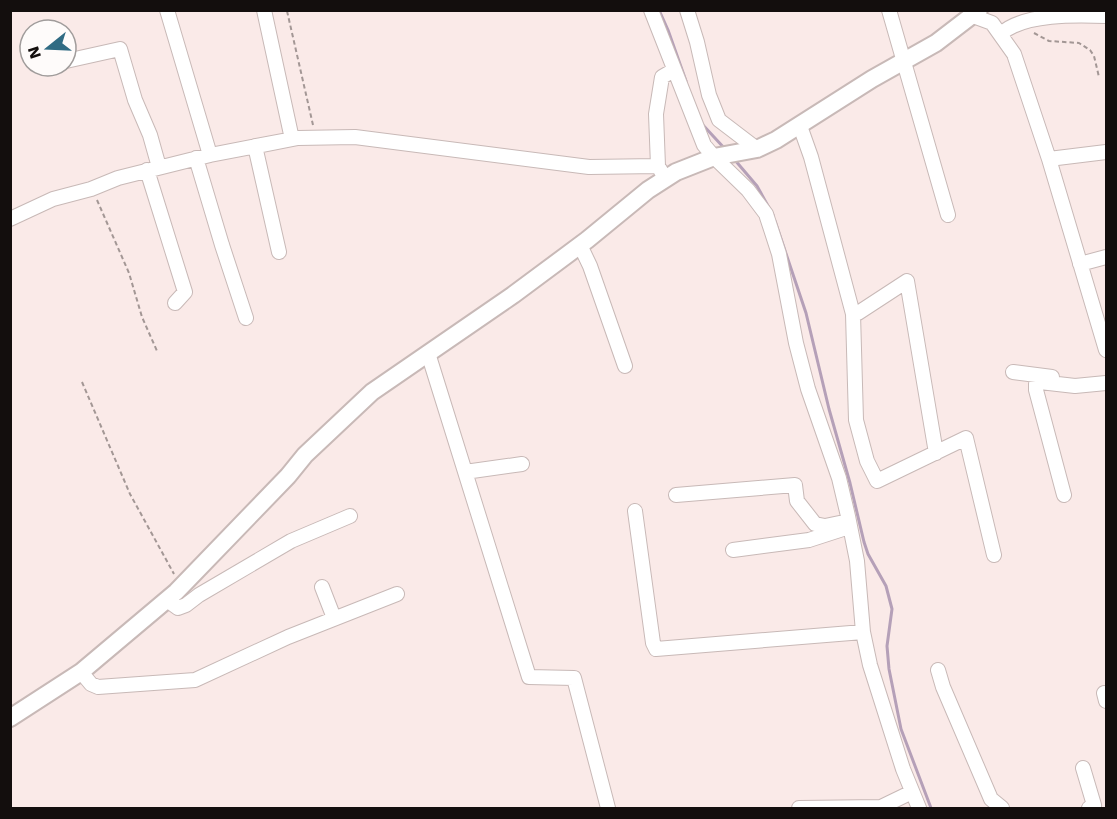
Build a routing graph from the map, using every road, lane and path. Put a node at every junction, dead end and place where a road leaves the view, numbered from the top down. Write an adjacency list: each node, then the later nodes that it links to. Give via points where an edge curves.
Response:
1 (167, 10): 21 (street)
2 (264, 10): 17 (street)
3 (287, 10): 16 (path)
4 (651, 10): 13 (street)
5 (687, 10): 19 (street, via 719,120)
6 (889, 10): 12 (street)
7 (972, 14): 10 (street, via 992,23); 12 (main road, via 936,43)
8 (1107, 16): 9 (street, via 1049,18)
9 (1013, 27): 10 (street); 14 (path, via 1049,41 1079,43 1094,56)
10 (1001, 34): 23 (street, via 1014,54)
11 (78, 58): 24 (street, via 120,49 150,135)
12 (903, 62): 15 (main road); 27 (street)
13 (674, 70): 22 (street, via 705,145); 25 (street, via 662,77 656,114)
14 (1099, 77)
15 (800, 126): 19 (main road); 36 (street)
16 (316, 137): 17 (street); 25 (street, via 355,137 589,167)
17 (292, 139): 18 (street)
18 (255, 146): 21 (street); 30 (street)
19 (757, 149): 22 (main road)
20 (1107, 152): 23 (street)
21 (203, 156): 24 (street); 37 (street, via 222,245)
22 (714, 157): 25 (main road); 53 (street, via 766,214 779,254 808,389)
23 (1049, 159): 32 (street)
24 (153, 169): 26 (street); 34 (street, via 185,292)
25 (662, 172): 29 (main road)
26 (94, 188): 28 (street, via 53,199); 39 (path)
27 (948, 215)
28 (10, 219)
29 (580, 245): 40 (main road); 41 (street)
30 (279, 252)
31 (1107, 257): 32 (street)
32 (1080, 264): 35 (street)
33 (1107, 300): 35 (street)
34 (175, 303)
35 (1092, 304): 38 (street)
36 (853, 315): 46 (street, via 856,420 867,460 878,482); 46 (street, via 907,281)
37 (246, 318)
38 (1106, 350)
39 (157, 351)
40 (428, 353): 48 (street); 56 (main road, via 355,406)
41 (625, 366)
42 (1013, 372): 43 (street, via 1049,377)
43 (1107, 376)
44 (82, 382): 56 (path, via 130,494)
45 (1107, 383): 50 (street, via 1036,384)
46 (936, 453): 55 (street, via 966,438)
47 (522, 464): 48 (street)
48 (465, 472): 67 (street, via 529,677 574,678)
49 (676, 495): 53 (street, via 795,485 797,501 815,524)
50 (1064, 495)
51 (635, 511): 61 (street, via 652,643 656,649)
52 (350, 516): 59 (street, via 291,541 186,605 178,608)
53 (850, 523): 54 (street, via 809,540); 61 (street)
54 (733, 550)
55 (994, 555)
56 (182, 586): 59 (main road)
57 (322, 587): 60 (street)
58 (397, 594): 60 (street)
59 (167, 600): 63 (main road)
60 (334, 618): 63 (street, via 195,680 98,687)
61 (863, 632): 66 (street)
62 (938, 670): 70 (street, via 991,798)
63 (81, 672): 64 (main road)
64 (10, 718)
65 (1083, 768): 71 (street, via 1094,805)
66 (912, 792): 68 (street, via 881,807); 69 (street)
67 (608, 808)
68 (799, 808)
69 (919, 808)
70 (1002, 808)
71 (1089, 808)

